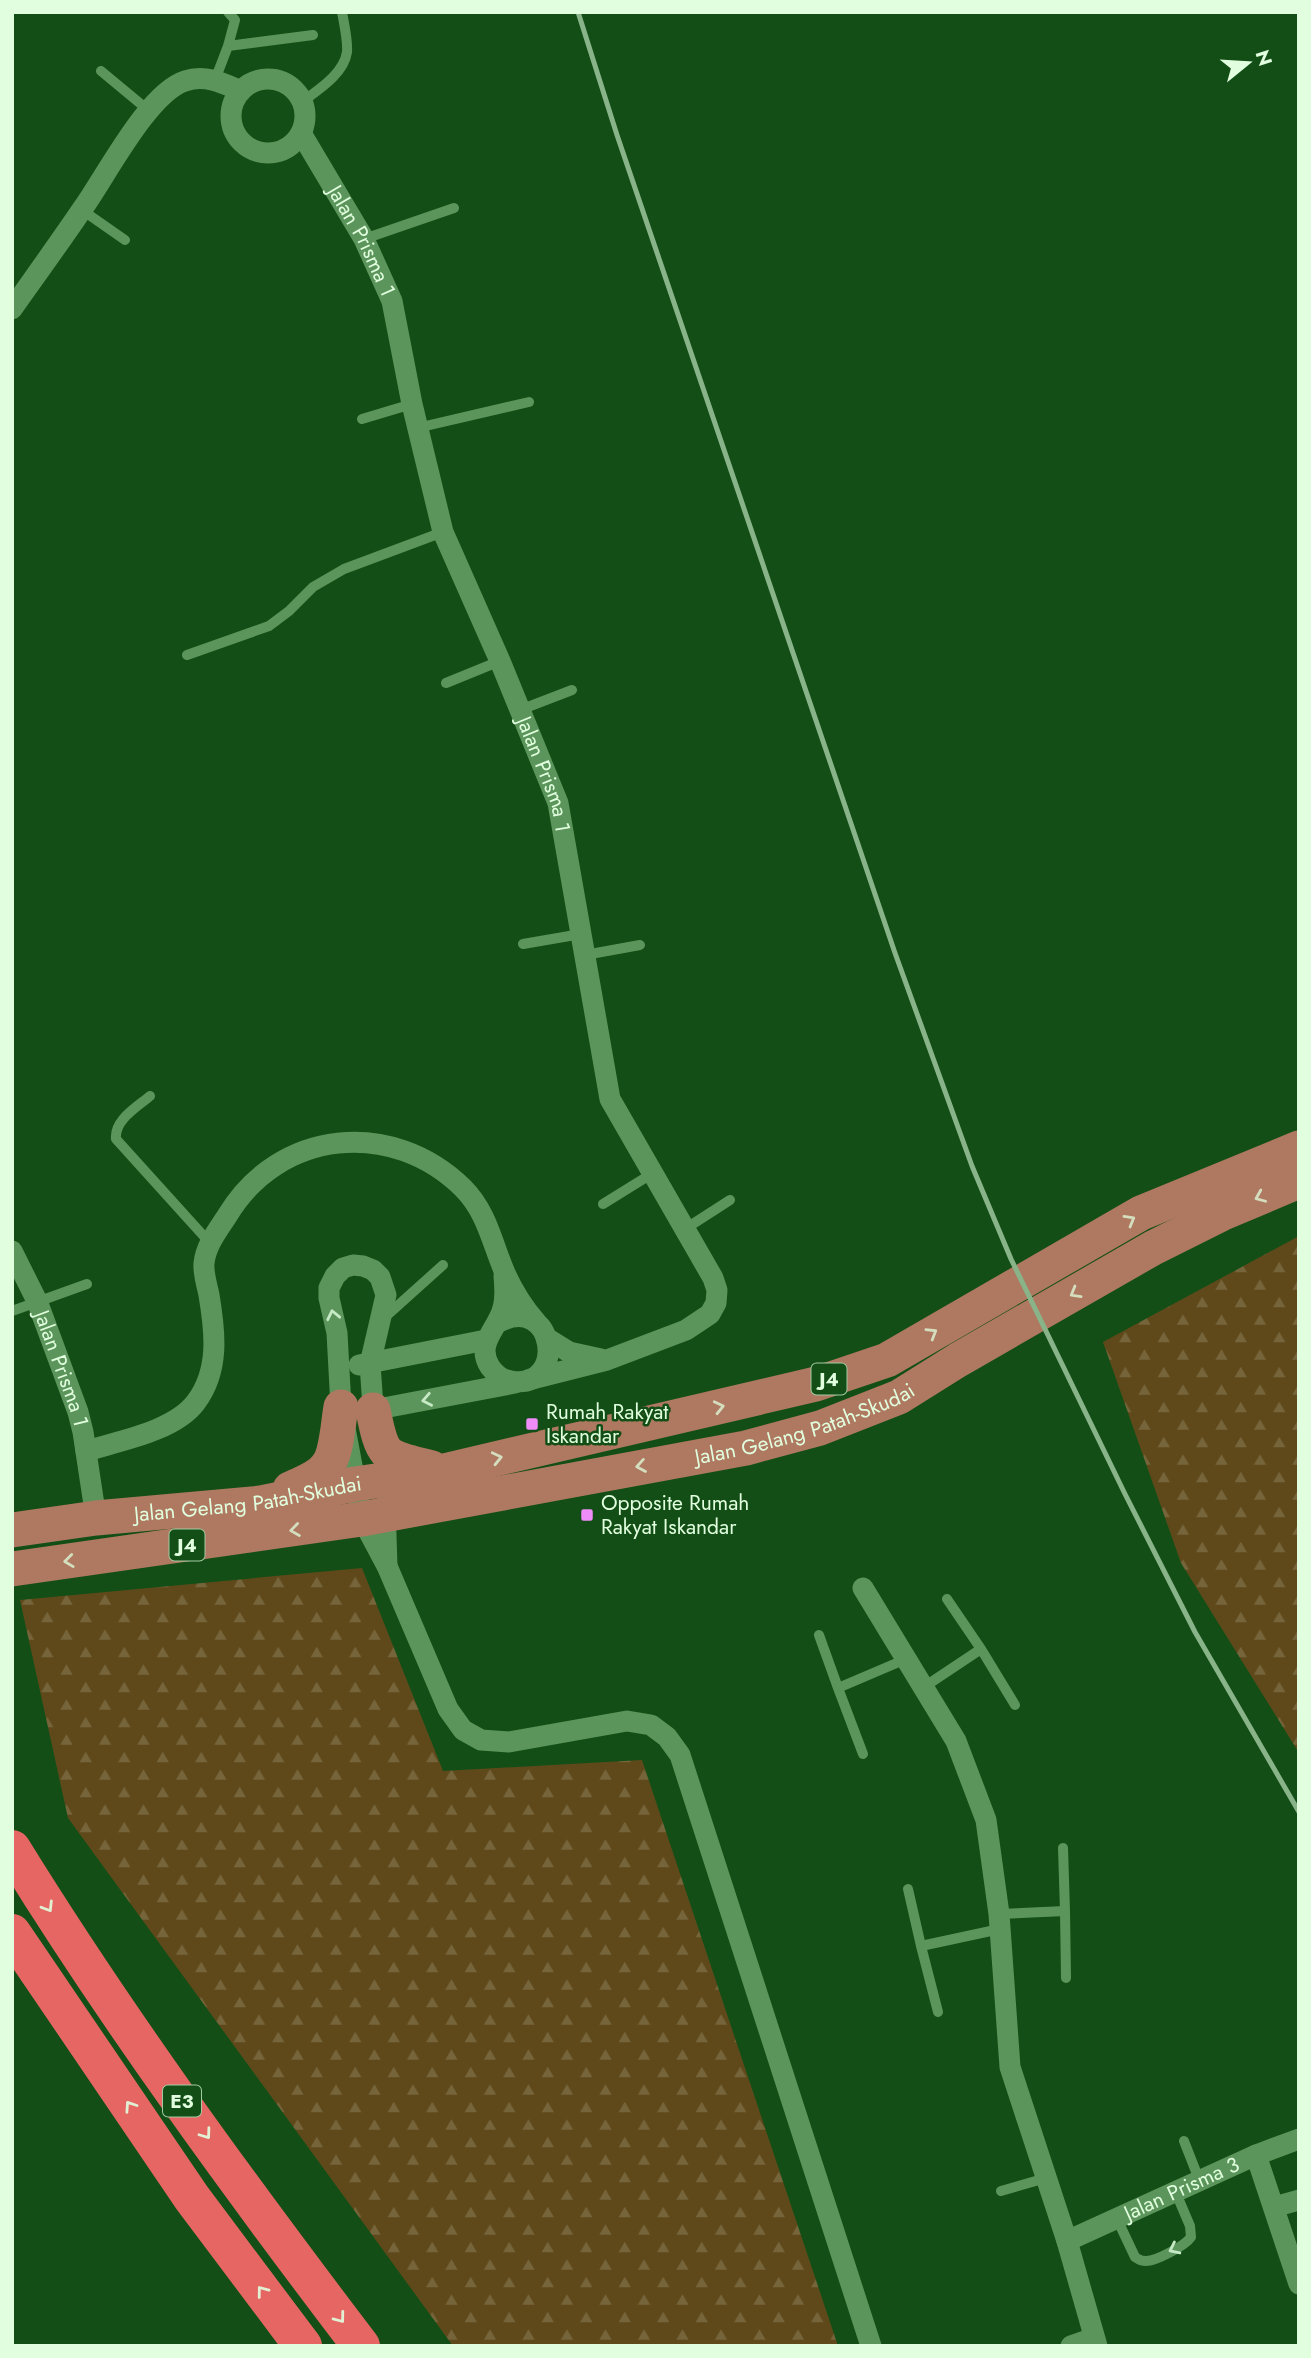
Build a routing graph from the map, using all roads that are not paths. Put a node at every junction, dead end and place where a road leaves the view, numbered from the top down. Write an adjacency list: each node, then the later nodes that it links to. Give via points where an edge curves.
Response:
1 (228, 12): 4 (lane, via 235,20)
2 (342, 12): 8 (lane, via 347,52 343,63)
3 (313, 35): 4 (lane)
4 (229, 46): 6 (lane)
5 (101, 71): 9 (lane)
6 (215, 80): 7 (street); 9 (street, via 184,81)
7 (241, 91): 8 (street, via 270,79 289,86); 10 (street, via 231,120 247,146 277,152)
8 (302, 102): 10 (street)
9 (148, 110): 12 (street)
10 (301, 133): 13 (street, Jalan Prisma 1)
11 (454, 208): 13 (lane)
12 (82, 210): 14 (lane); 15 (street)
13 (364, 239): 17 (street, Jalan Prisma 1, via 392,302)
14 (125, 240)
15 (12, 309)
16 (529, 401): 19 (lane)
17 (412, 404): 18 (lane); 19 (street, Jalan Prisma 1)
18 (362, 419)
19 (417, 428): 20 (street, Jalan Prisma 1)
20 (443, 532): 21 (lane, via 344,569 313,587 269,626); 22 (street, Jalan Prisma 1)
21 (187, 654)
22 (500, 661): 23 (lane); 25 (street, Jalan Prisma 1)
23 (446, 683)
24 (572, 690): 25 (lane)
25 (520, 710): 27 (street, Jalan Prisma 1, via 558,803)
26 (523, 944): 27 (lane)
27 (583, 944): 28 (lane); 31 (street, Jalan Prisma 1, via 610,1099)
28 (640, 945)
29 (150, 1096): 36 (lane, via 120,1122 116,1139)
30 (1299, 1148): 52 (main road, Jalan Gelang Patah-Skudai / J4, one-way to 30, via 816,1384 887,1360 1141,1213)
31 (653, 1173): 34 (lane); 35 (street, Jalan Prisma 1)
32 (1299, 1181): 55 (main road, Jalan Gelang Patah-Skudai / J4, one-way to 55, via 1153,1248 900,1397 820,1428 746,1448)
33 (730, 1200): 35 (lane)
34 (603, 1204)
35 (685, 1229): 46 (street, Jalan Prisma 1, via 717,1290 710,1314 686,1330)
36 (210, 1243): 39 (street, via 233,1205 259,1176 305,1149 341,1141 382,1143 440,1168 465,1190 487,1221); 51 (street, via 204,1265 215,1351 196,1403 170,1424)
37 (12, 1251): 41 (street, Jalan Prisma 1)
38 (443, 1265): 43 (lane)
39 (504, 1270): 44 (street); 45 (street, via 505,1297)
40 (87, 1284): 41 (lane)
41 (37, 1301): 42 (lane); 51 (street, Jalan Prisma 1, via 78,1412)
42 (12, 1311)
43 (379, 1323): 47 (street); 48 (street, one-way to 43, via 329,1288 343,1268 363,1266 380,1277 386,1295)
44 (542, 1330): 45 (street, via 526,1318 516,1317 506,1318); 46 (street, via 569,1352); 49 (street, via 548,1359 537,1376)
45 (492, 1332): 47 (street); 49 (street, via 484,1350 491,1369 508,1381)
46 (607, 1360): 49 (street, Jalan Prisma 1)
47 (370, 1364): 48 (street); 50 (street)
48 (340, 1367): 50 (street)
49 (523, 1381): 50 (street, Jalan Prisma 1, one-way to 50)
50 (357, 1409): 52 (main road, via 387,1453); 53 (street); 53 (street); 54 (main road, via 328,1466)
51 (86, 1451): 56 (street, Jalan Prisma 1)
52 (444, 1471): 53 (main road, Jalan Gelang Patah-Skudai / J4)
53 (369, 1482): 54 (main road, Jalan Gelang Patah-Skudai / J4); 55 (street)
54 (261, 1503): 56 (main road, Jalan Gelang Patah-Skudai / J4)
55 (374, 1517): 58 (main road, Jalan Gelang Patah-Skudai / J4, one-way to 58); 92 (street, via 387,1566 448,1709 463,1730 481,1740 509,1742 627,1721 651,1725 680,1755)
56 (96, 1518): 57 (main road, Jalan Gelang Patah-Skudai / J4)
57 (12, 1530)
58 (12, 1569)
59 (863, 1588): 63 (street)
60 (947, 1599): 62 (lane)
61 (819, 1635): 65 (lane)
62 (981, 1649): 64 (lane); 66 (lane)
63 (906, 1659): 64 (street); 65 (lane)
64 (924, 1687): 72 (street, via 956,1741 986,1820)
65 (838, 1688): 67 (lane)
66 (1016, 1705)
67 (863, 1754)
68 (1063, 1848): 71 (lane)
69 (12, 1849): 91 (highway, E3, one-way to 91, via 156,2066)
70 (908, 1889): 74 (lane)
71 (1065, 1911): 72 (lane); 75 (lane)
72 (999, 1922): 74 (lane); 80 (street, via 1010,2067)
73 (12, 1933): 90 (highway, E3, one-way to 73, via 192,2199)
74 (921, 1946): 76 (lane)
75 (1066, 1978)
76 (937, 2012)
77 (1299, 2139): 79 (street, Jalan Prisma 3)
78 (1184, 2141): 81 (lane)
79 (1256, 2155): 81 (street, Jalan Prisma 3); 85 (street)
80 (1046, 2178): 82 (lane); 87 (street)
81 (1200, 2182): 83 (street, Jalan Prisma 3)
82 (1001, 2191)
83 (1176, 2193): 86 (street, Jalan Prisma 3); 86 (lane, one-way to 86, via 1191,2226 1191,2237 1151,2260 1135,2256)
84 (1299, 2200): 85 (street)
85 (1274, 2207): 88 (street)
86 (1117, 2219): 87 (street, Jalan Prisma 3)
87 (1067, 2241): 89 (street)
88 (1299, 2284)
89 (1095, 2342): 93 (street)
90 (303, 2346)
91 (361, 2346)
92 (871, 2346)
93 (1071, 2346)

